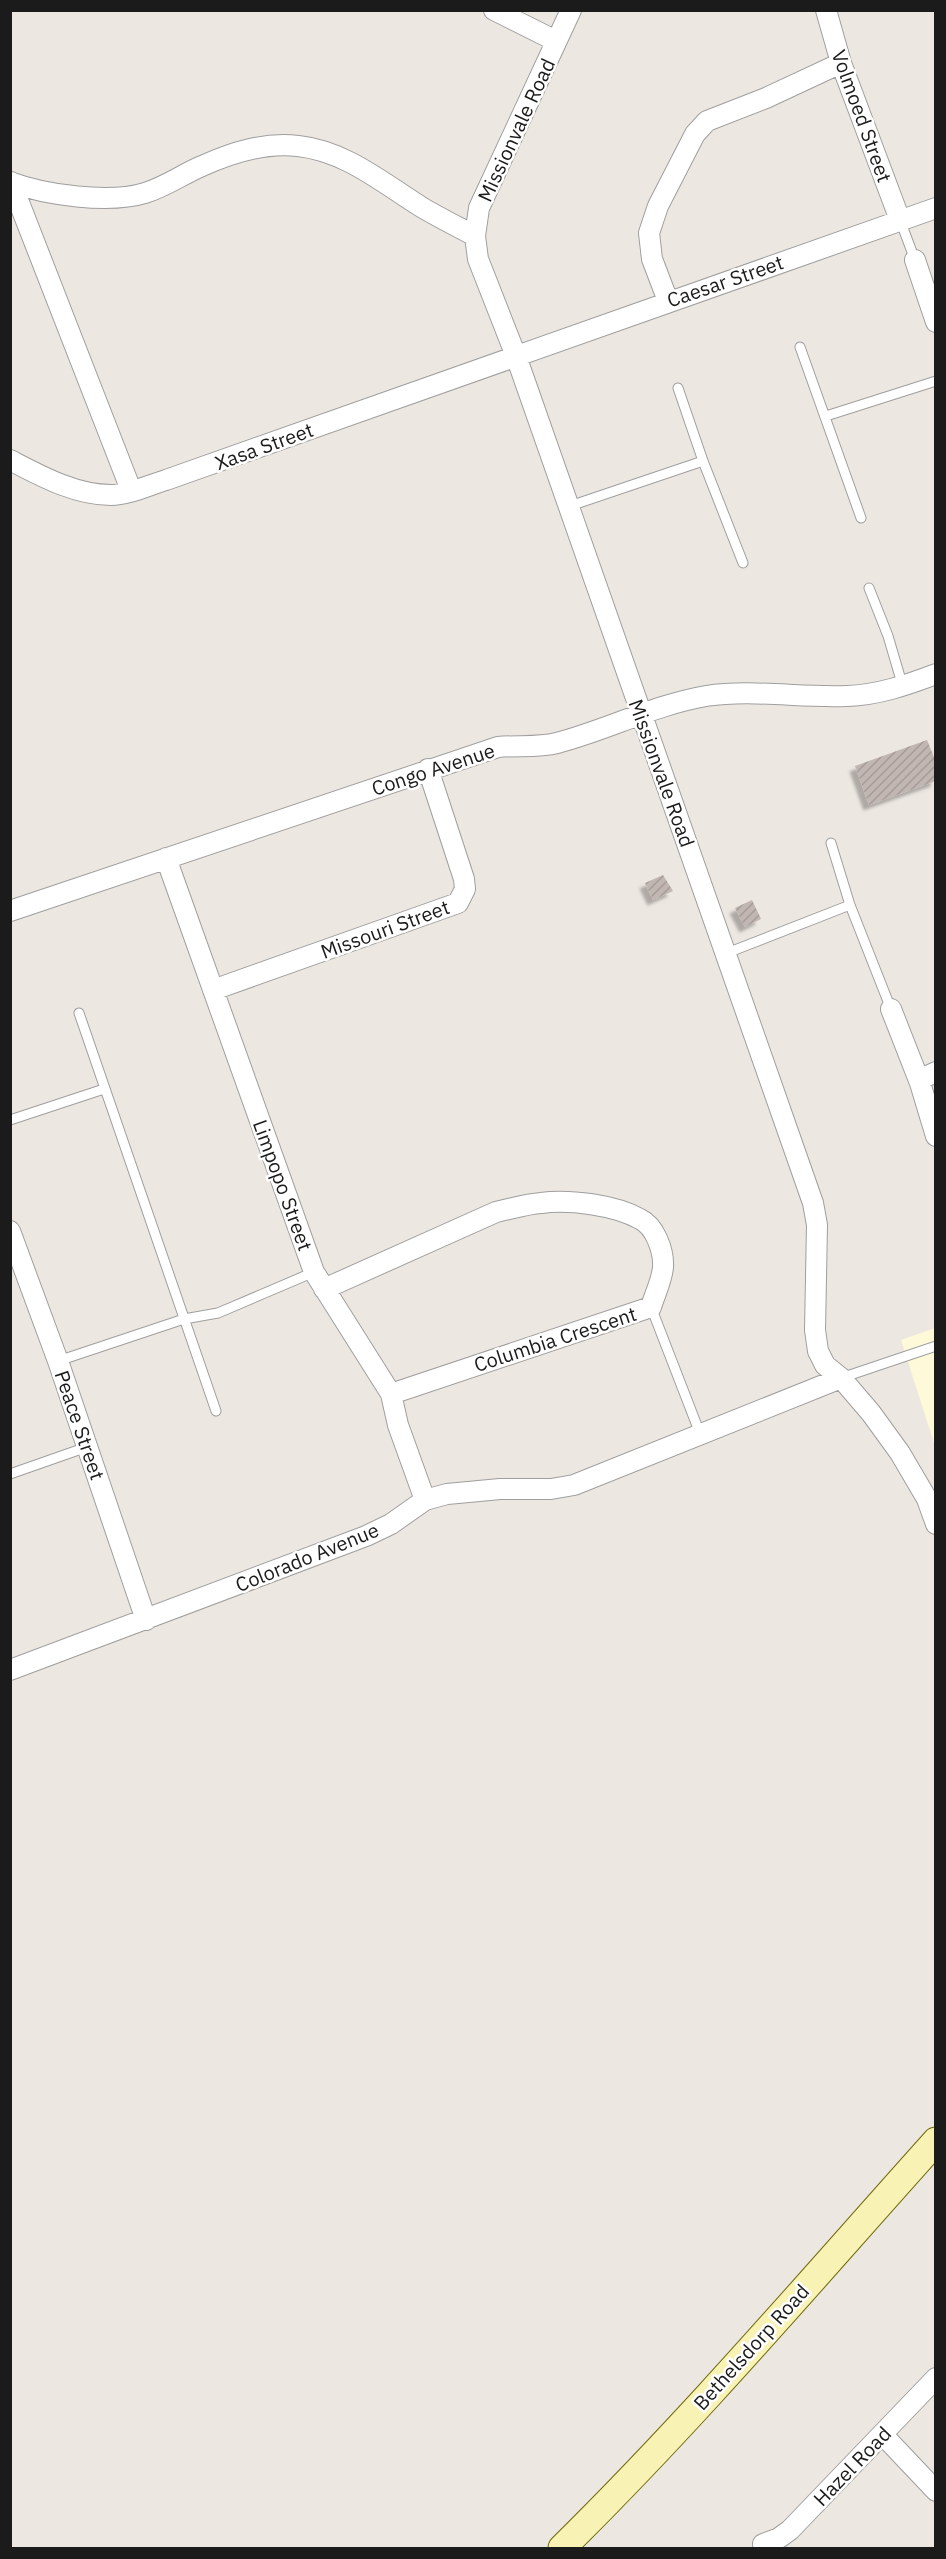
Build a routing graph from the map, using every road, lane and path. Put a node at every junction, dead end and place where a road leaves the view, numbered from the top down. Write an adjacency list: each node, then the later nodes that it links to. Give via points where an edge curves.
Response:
1 (494, 10): 4 (street)
2 (571, 10): 4 (street, Missionvale Road)
3 (826, 10): 5 (street, Volmoed Street)
4 (556, 41): 9 (street, Missionvale Road, via 479,208)
5 (841, 63): 8 (street, Volmoed Street); 11 (street, via 707,121 695,134 658,206 649,233 652,259)
6 (11, 182): 9 (street, via 76,196 115,198 144,194 237,152 264,145 300,146 338,156); 20 (street)
7 (936, 208): 8 (street, Caesar Street)
8 (900, 220): 10 (lane); 11 (street, Caesar Street)
9 (475, 236): 14 (street, Missionvale Road, via 478,259)
10 (915, 260): 12 (street)
11 (668, 301): 14 (street, Caesar Street)
12 (936, 322)
13 (800, 347): 17 (lane)
14 (516, 356): 20 (street, Xasa Street); 21 (street, Missionvale Road)
15 (936, 381): 17 (lane)
16 (678, 388): 19 (lane)
17 (826, 416): 22 (lane)
18 (10, 460): 20 (street, Xasa Street, via 82,491 113,495)
19 (703, 461): 21 (lane); 23 (lane)
20 (131, 490)
21 (567, 507): 27 (street, Missionvale Road)
22 (861, 518)
23 (743, 563)
24 (869, 588): 26 (lane)
25 (936, 674): 26 (street, Congo Avenue)
26 (903, 687): 27 (street, Congo Avenue, via 849,696 729,693)
27 (640, 714): 28 (street, Congo Avenue, via 557,743 498,747); 33 (street, Missionvale Road)
28 (428, 769): 30 (street, Congo Avenue); 34 (street, Missouri Street, via 464,879 465,889 458,903)
29 (831, 843): 31 (lane)
30 (166, 858): 32 (street, Congo Avenue); 34 (street, Limpopo Street)
31 (850, 905): 33 (lane); 35 (lane)
32 (10, 911)
33 (727, 953): 48 (street, Missionvale Road, via 813,1203 817,1225 818,1351 825,1365)
34 (213, 990): 42 (street, Limpopo Street)
35 (891, 1009): 37 (street)
36 (80, 1013): 38 (lane)
37 (928, 1077): 40 (street)
38 (104, 1089): 39 (lane); 45 (lane)
39 (10, 1120)
40 (936, 1136)
41 (10, 1231): 47 (street, Peace Street)
42 (314, 1272): 43 (street, Limpopo Street); 45 (lane, via 218,1313)
43 (324, 1289): 44 (street, Columbia Crescent, via 496,1212 570,1202 621,1212 650,1227 663,1257); 49 (street, Limpopo Street)
44 (651, 1307): 49 (street, Columbia Crescent); 51 (lane)
45 (184, 1319): 47 (lane); 50 (lane)
46 (936, 1346): 48 (lane)
47 (58, 1361): 52 (street, Peace Street)
48 (841, 1378): 51 (street, Colorado Avenue); 55 (street, Missionvale Road, via 900,1453 927,1499)
49 (391, 1394): 54 (street, Limpopo Street)
50 (216, 1411)
51 (700, 1436): 54 (street, Colorado Avenue, via 574,1485 468,1491)
52 (87, 1447): 53 (lane); 56 (street, Peace Street)
53 (10, 1474)
54 (425, 1500): 56 (street, Colorado Avenue, via 366,1536)
55 (936, 1524)
56 (146, 1620): 57 (street, Colorado Avenue)
57 (10, 1670)
58 (936, 2141): 63 (main road, Bethelsdorp Road, via 682,2424)
59 (936, 2378): 60 (street, Hazel Road)
60 (883, 2435): 61 (street); 62 (street, Hazel Road, via 790,2530)
61 (936, 2491)
62 (762, 2544)
63 (562, 2548)

